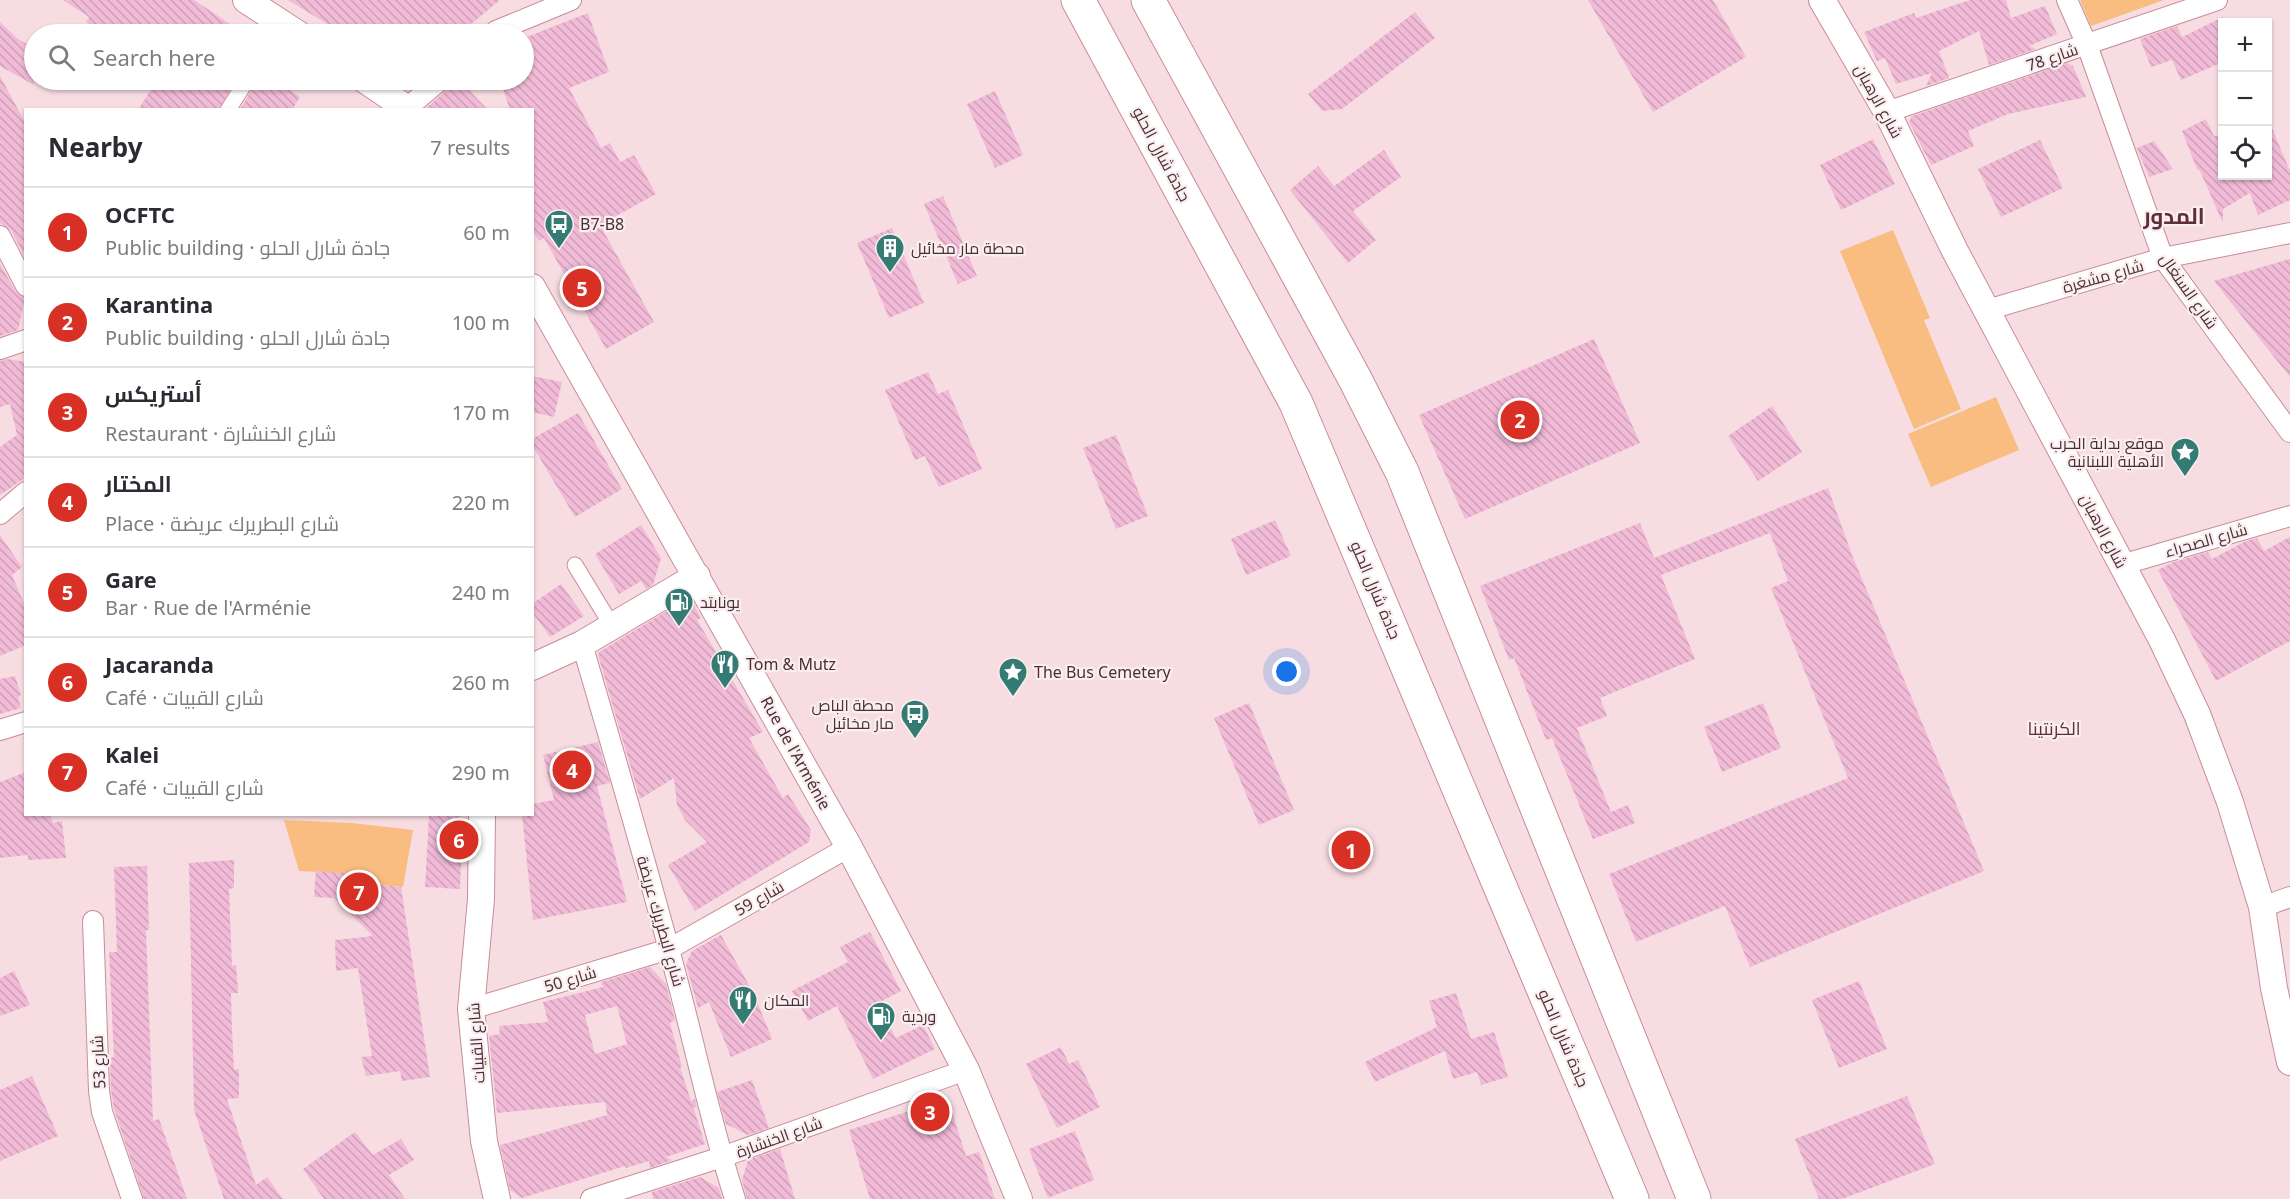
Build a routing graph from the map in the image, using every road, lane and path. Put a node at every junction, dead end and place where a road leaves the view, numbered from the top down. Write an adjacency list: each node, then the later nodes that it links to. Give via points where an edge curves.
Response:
1 (246, 0): 8 (street)
2 (572, 0): 9 (street)
3 (1078, 0): 54 (highway, جادة شارل الحلو, via 1296,403)
4 (1148, 0): 55 (highway, via 1402,472)
5 (1822, 0): 17 (street, شارع الرهبان)
6 (2067, 0): 10 (street, شارع السنغال)
7 (2217, 0): 10 (street, شارع 78)
8 (277, 24)
9 (513, 24)
10 (2087, 45): 17 (street, شارع 78); 20 (street, شارع السنغال)
11 (241, 90): 14 (street)
12 (380, 90): 15 (street)
13 (429, 90): 16 (street)
14 (229, 108)
15 (407, 108)
16 (409, 108)
17 (1887, 112): 23 (street, شارع الرهبان)
18 (2290, 233): 20 (street, شارع مشغرة)
19 (0, 236): 21 (street)
20 (2163, 258): 23 (street, شارع مشغرة); 26 (street, شارع السنغال)
21 (24, 280)
22 (534, 291): 32 (street, Rue de l'Arménie)
23 (1987, 310): 31 (street, شارع الرهبان)
24 (24, 341): 25 (street)
25 (0, 349)
26 (2290, 432)
27 (24, 494): 28 (street)
28 (0, 514)
29 (2290, 516): 31 (street, شارع الصحراء)
30 (575, 565): 33 (street)
31 (2121, 565): 41 (street, شارع الرهبان, via 2197,714 2230,802)
32 (697, 576): 33 (street); 39 (street, Rue de l'Arménie)
33 (612, 626): 34 (street)
34 (582, 644): 35 (street); 43 (street, شارع البطريرك عريضة)
35 (534, 666)
36 (24, 723): 37 (street)
37 (0, 730)
38 (482, 816): 45 (street, شارع القبيات, via 481,899)
39 (849, 847): 43 (street, شارع 59); 47 (street, Rue de l'Arménie)
40 (2290, 897): 41 (street)
41 (2262, 907): 44 (street, شارع الرهبان)
42 (93, 921): 49 (street, شارع 53, via 99,1092 102,1112)
43 (669, 949): 45 (street, شارع 50); 48 (street, شارع البطريرك عريضة)
44 (2282, 985): 46 (street, شارع الرهبان)
45 (471, 1009): 50 (street, شارع القبيات, via 484,1141)
46 (2290, 1062)
47 (966, 1070): 48 (street, شارع الخنشارة); 53 (street, Rue de l'Arménie)
48 (722, 1157): 51 (street, شارع الخنشارة); 52 (street, شارع البطريرك عريضة)
49 (132, 1199)
50 (497, 1199)
51 (591, 1199)
52 (735, 1199)
53 (1019, 1199)
54 (1632, 1199)
55 (1694, 1199)

